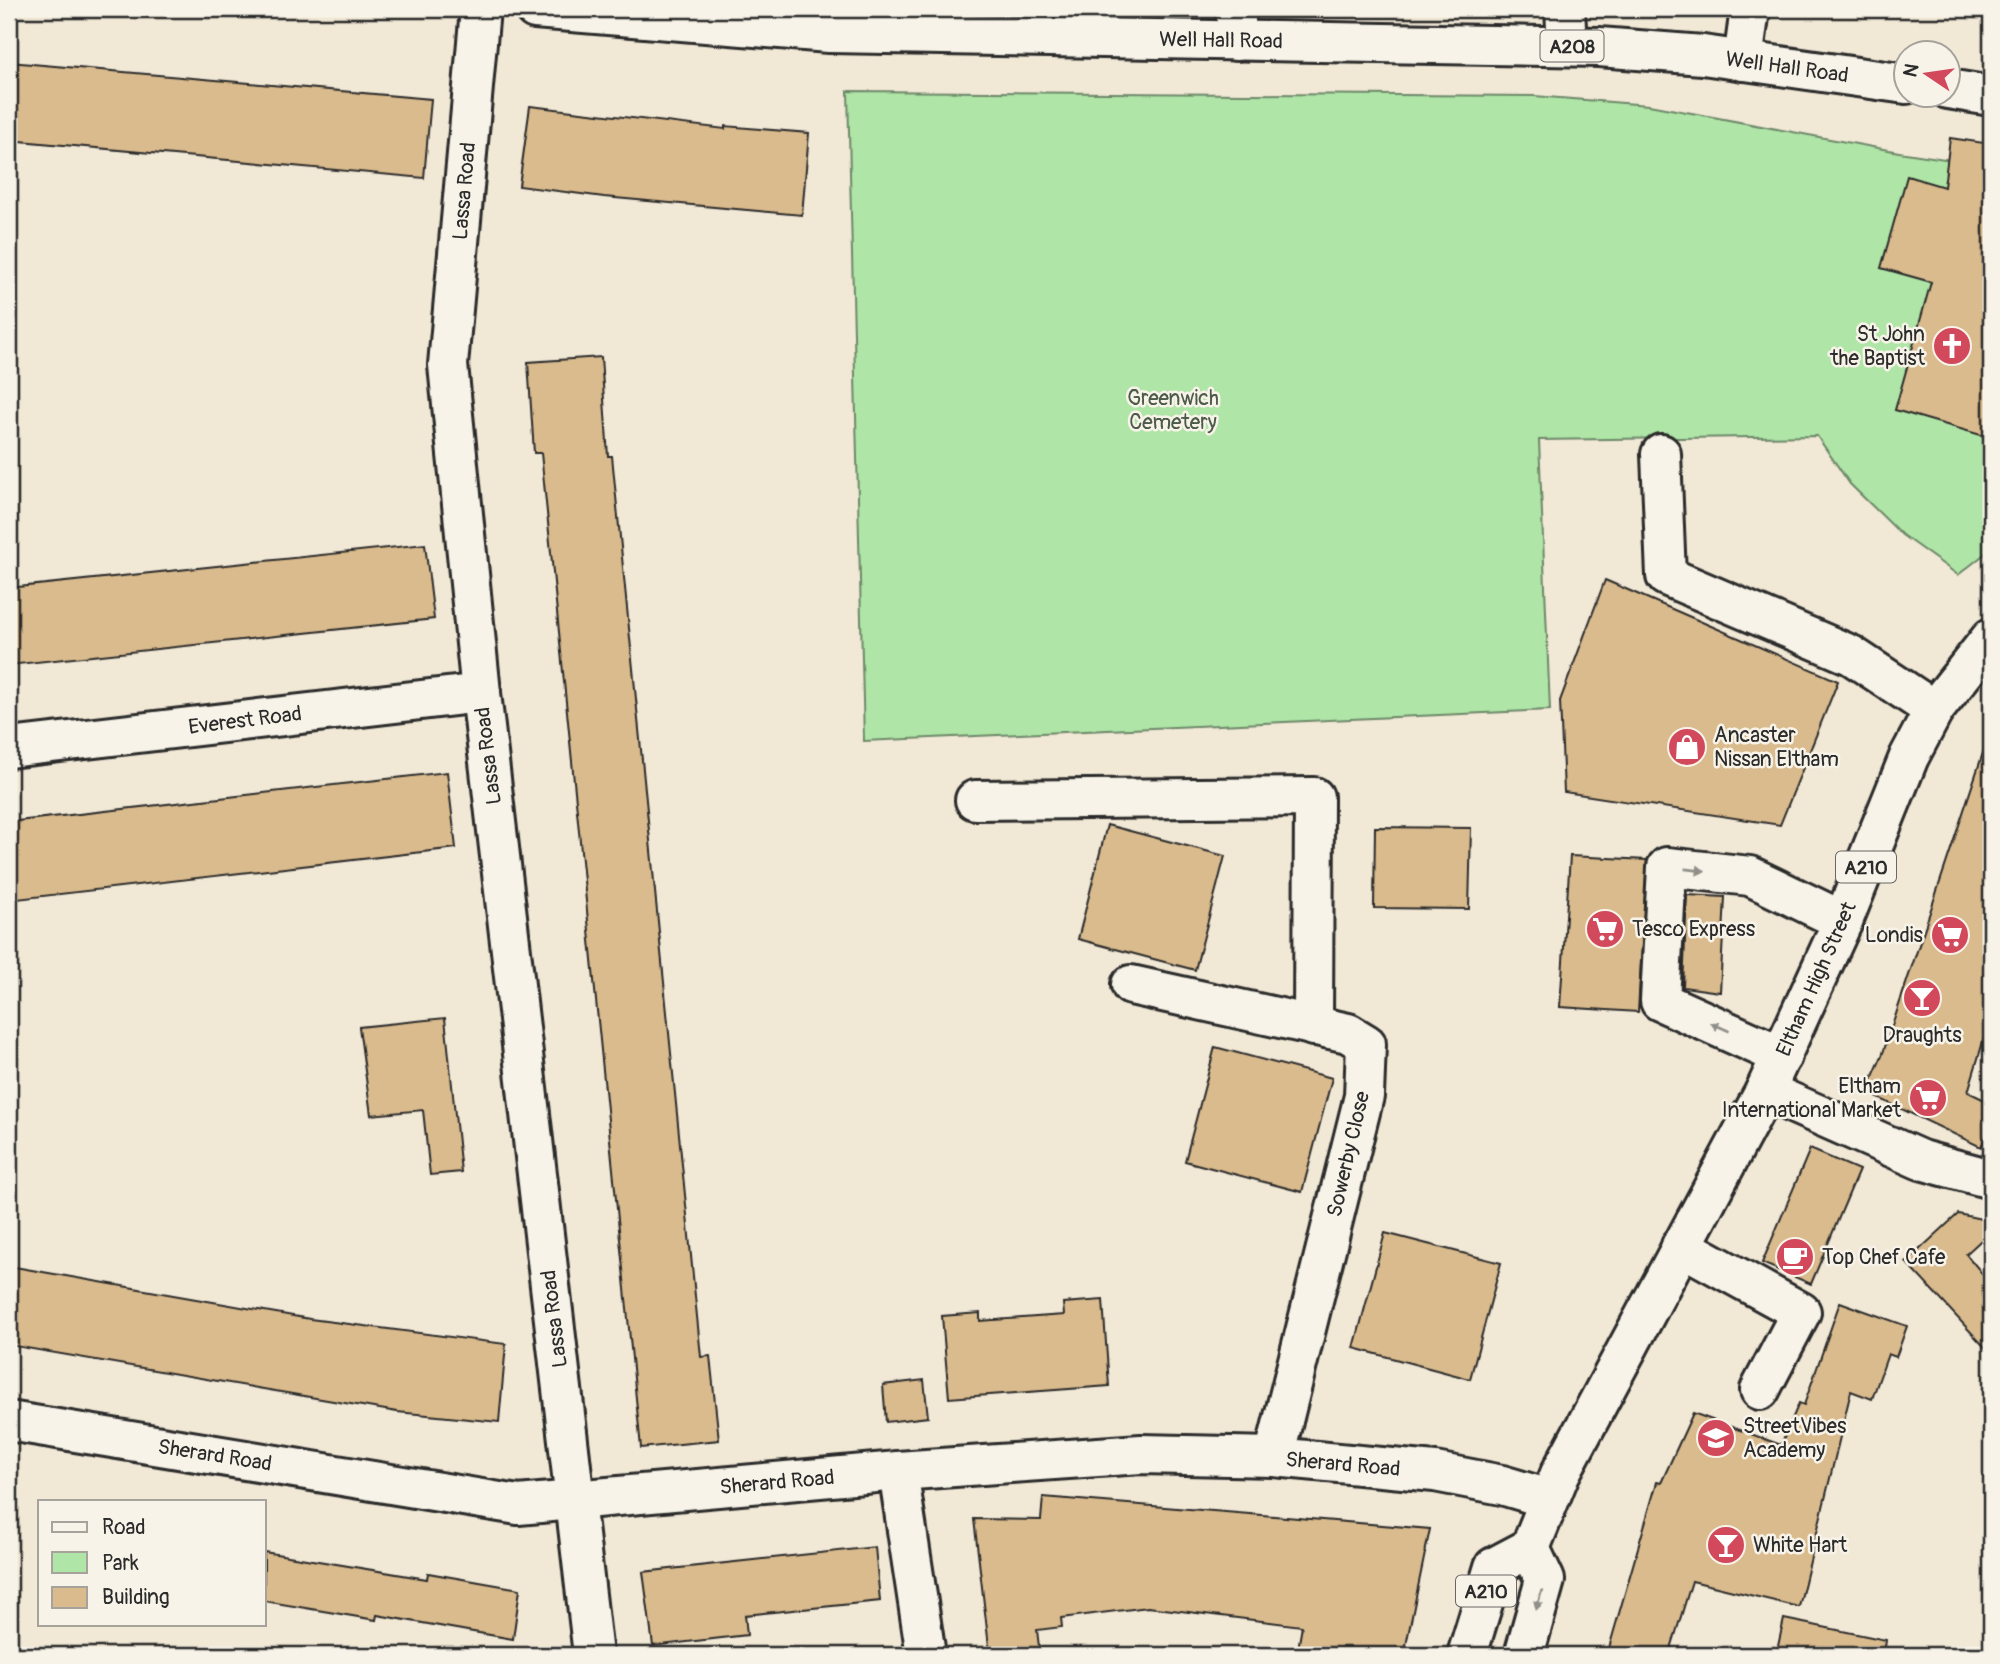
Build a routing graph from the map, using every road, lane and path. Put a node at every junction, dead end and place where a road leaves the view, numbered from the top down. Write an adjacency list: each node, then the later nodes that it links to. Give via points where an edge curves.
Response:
1 (480, 9): 13 (street, Lassa Road, via 449,365)
2 (535, 9): 5 (street, Well Hall Road / A208, via 829,33)
3 (1565, 9): 6 (street)
4 (1749, 9): 7 (street)
5 (1236, 25): 6 (street, Well Hall Road / A208)
6 (1567, 46): 7 (street, Well Hall Road / A208)
7 (1743, 61): 8 (street, Well Hall Road / A208)
8 (1892, 82)
9 (1962, 91): 10 (street)
10 (1991, 96)
11 (1661, 454): 14 (street, via 1666,576 1851,655)
12 (1991, 638): 14 (street, Eltham High Street / A210)
13 (481, 693): 15 (street, Everest Road); 29 (street, Lassa Road)
14 (1934, 710): 17 (street, Eltham High Street / A210, via 1909,757)
15 (9, 748)
16 (975, 800): 19 (street, via 1314,797)
17 (1843, 921): 20 (street, Eltham High Street / A210); 20 (street, one-way to 17, via 1660,1001 1667,867 1750,876)
18 (1131, 985): 19 (street, Sowerby Close)
19 (1313, 1026): 26 (street, Sowerby Close, via 1348,1033 1366,1044 1364,1096)
20 (1782, 1056): 21 (street, Eltham High Street / A210)
21 (1765, 1091): 22 (street, via 1921,1160); 23 (street, Eltham High Street / A210)
22 (1991, 1180)
23 (1681, 1246): 24 (street, via 1801,1312); 28 (street, Eltham High Street / A210)
24 (1760, 1390)
25 (9, 1421): 29 (street, Sherard Road, via 518,1505)
26 (1274, 1457): 27 (street, Sherard Road, via 1141,1454); 28 (street, Sherard Road, via 1435,1472)
27 (898, 1471): 29 (street, Sherard Road); 32 (street)
28 (1549, 1499): 30 (street, Eltham High Street / A210)
29 (575, 1500): 31 (street, Lassa Road)
30 (1530, 1548): 33 (street, A210, via 1494,1567); 34 (street, A210, one-way to 34, via 1545,1580)
31 (593, 1655)
32 (926, 1655)
33 (1467, 1655)
34 (1524, 1655)

